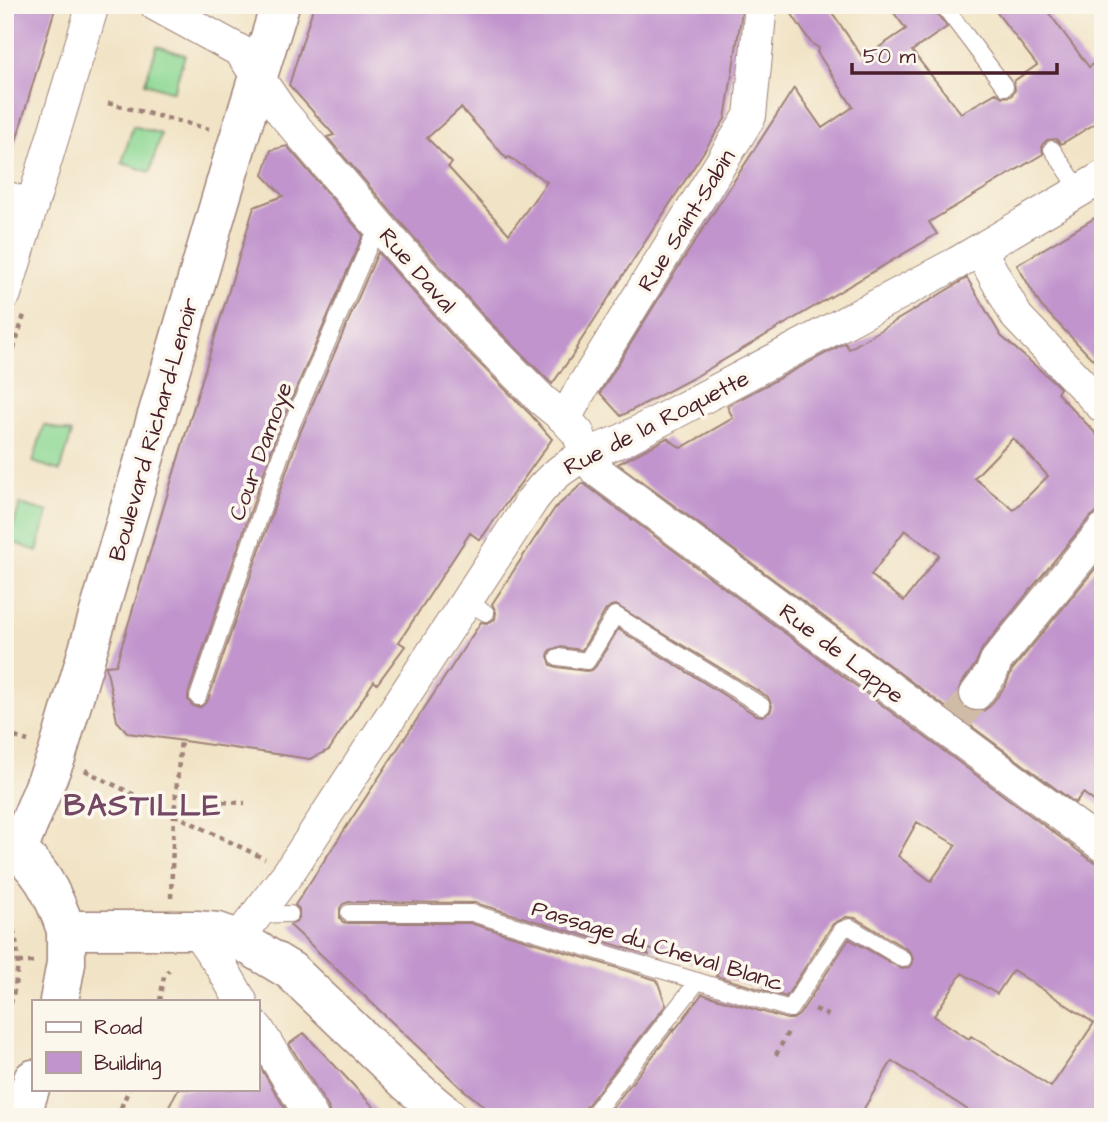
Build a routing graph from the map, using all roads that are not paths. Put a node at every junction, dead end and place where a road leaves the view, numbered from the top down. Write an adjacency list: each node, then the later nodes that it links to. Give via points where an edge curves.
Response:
1 (93, 5): 10 (street)
2 (156, 5): 6 (street, Rue Daval, via 240,51)
3 (280, 5): 6 (street, Boulevard Richard-Lenoir)
4 (761, 5): 15 (street, Rue Saint-Sabin, via 750,116)
5 (943, 5): 7 (lane)
6 (257, 77): 11 (street, Rue Daval); 22 (street, Boulevard Richard-Lenoir, via 57,755)
7 (1005, 88)
8 (1052, 149): 9 (lane)
9 (1091, 184): 12 (street, Rue de la Roquette)
10 (19, 202): 13 (street)
11 (380, 227): 15 (street, Rue Daval, via 470,328); 20 (lane, Cour Damoye, via 289,431)
12 (980, 250): 14 (street, via 1017,317); 16 (street, Rue de la Roquette, via 623,440)
13 (5, 293)
14 (1103, 407)
15 (565, 419): 16 (street, Rue Daval, via 578,433)
16 (586, 455): 23 (street, Rue de Lappe, via 596,470 951,726); 26 (street, Rue de la Roquette, via 543,486 476,607)
17 (1103, 530): 19 (street, via 996,661)
18 (558, 657): 21 (lane, via 587,661 615,615)
19 (976, 694)
20 (198, 697)
21 (762, 706)
22 (11, 846): 27 (street, via 40,876 55,899)
23 (1103, 846)
24 (349, 913): 30 (lane, Passage du Cheval Blanc, via 472,913)
25 (290, 914): 26 (lane)
26 (247, 927): 28 (street); 37 (street)
27 (66, 930): 28 (street); 31 (street)
28 (196, 930): 32 (street)
29 (903, 959): 30 (lane, Passage du Cheval Blanc, via 850,927 842,930 790,1009)
30 (698, 981): 38 (lane)
31 (59, 1000)
32 (240, 1000)
33 (259, 1031): 36 (street)
34 (32, 1082): 35 (street)
35 (21, 1117)
36 (312, 1117)
37 (448, 1117)
38 (591, 1117)

